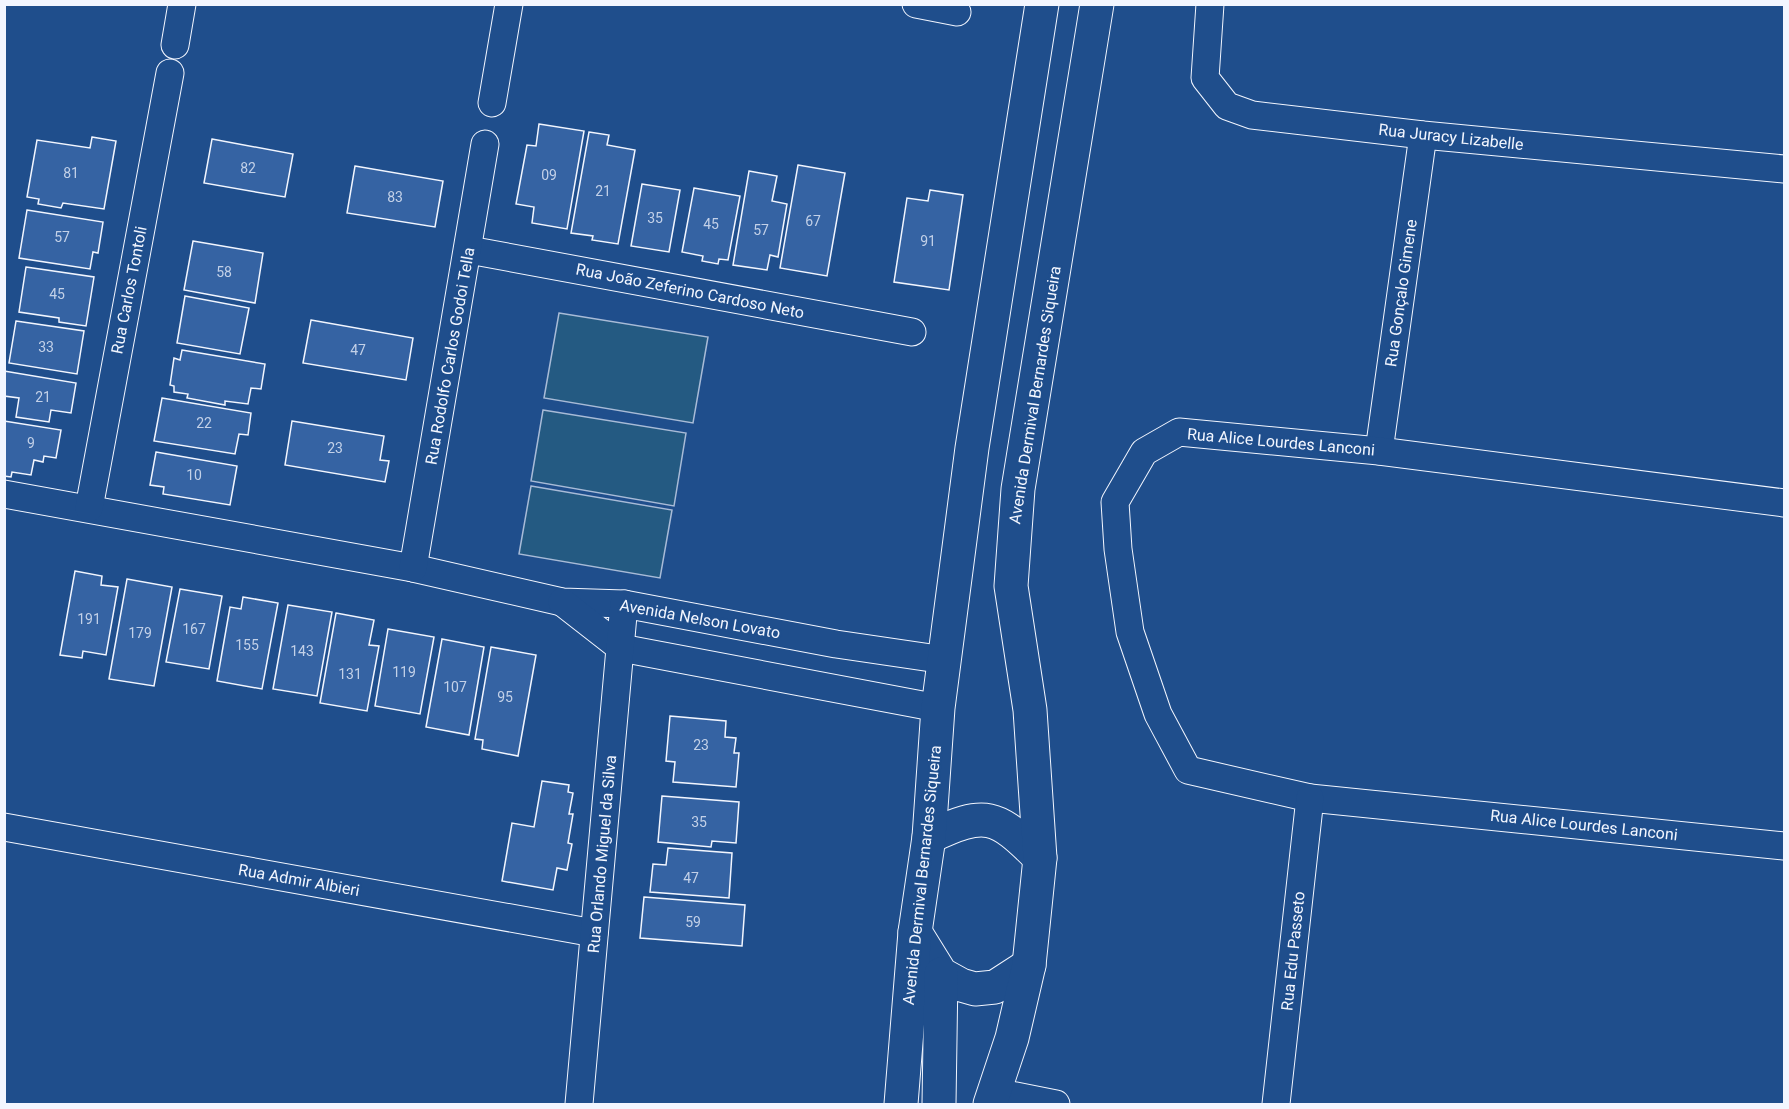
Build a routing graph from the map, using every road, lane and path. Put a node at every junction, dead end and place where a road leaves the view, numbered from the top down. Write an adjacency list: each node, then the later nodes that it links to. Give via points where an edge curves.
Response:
1 (182, 4): 8 (street)
2 (509, 4): 10 (street)
3 (916, 4): 7 (street)
4 (1042, 4): 24 (main road, Avenida Dermival Bernardes Siqueira, via 972,448)
5 (1097, 4): 30 (main road, Avenida Dermival Bernardes Siqueira, via 1018,489 1011,586 1030,710)
6 (1210, 4): 11 (street, Rua Juracy Lizabelle, via 1205,78 1227,106 1252,115)
7 (957, 12)
8 (175, 45)
9 (170, 73): 19 (street, Rua Carlos Tontoli)
10 (492, 103)
11 (1423, 135): 13 (street, Rua Juracy Lizabelle); 16 (street, Rua Gonçalo Gimene)
12 (485, 144): 14 (street, Rua Rodolfo Carlos Godoi Tella)
13 (1785, 169)
14 (469, 250): 15 (street, Rua João Zeferino Cardoso Neto); 20 (street, Rua Rodolfo Carlos Godoi Tella)
15 (912, 333)
16 (1379, 451): 18 (street, Rua Alice Lourdes Lanconi); 26 (street, Rua Alice Lourdes Lanconi, via 1179,432 1143,452 1114,502 1131,632 1158,714 1188,770)
17 (4, 494): 19 (street)
18 (1785, 503)
19 (89, 508): 20 (street)
20 (414, 568): 21 (street)
21 (562, 602): 22 (street, Avenida Nelson Lovato); 23 (street, Avenida Nelson Lovato)
22 (624, 604): 23 (street, Rua Orlando Miguel da Silva); 24 (street, Avenida Nelson Lovato)
23 (621, 648): 25 (street, Avenida Nelson Lovato); 32 (street, Rua Orlando Miguel da Silva)
24 (945, 660): 25 (main road, Avenida Dermival Bernardes Siqueira)
25 (938, 708): 28 (main road, Avenida Dermival Bernardes Siqueira)
26 (1310, 798): 29 (street, Rua Alice Lourdes Lanconi); 40 (street, Rua Edu Passeto)
27 (4, 827): 32 (street, Rua Admir Albieri)
28 (929, 837): 30 (main road, via 975,819 998,823); 31 (main road, Avenida Dermival Bernardes Siqueira)
29 (1785, 846)
30 (1040, 858): 33 (main road, Avenida Dermival Bernardes Siqueira)
31 (915, 932): 34 (main road); 37 (main road, Avenida Dermival Bernardes Siqueira)
32 (594, 933): 36 (street, Rua Orlando Miguel da Silva)
33 (1029, 965): 34 (main road, via 995,987 975,989); 35 (main road, Avenida Dermival Bernardes Siqueira, via 1012,1038)
34 (940, 974): 38 (main road)
35 (992, 1098): 39 (street)
36 (579, 1104)
37 (901, 1104)
38 (939, 1104)
39 (1056, 1104)
40 (1276, 1104)

